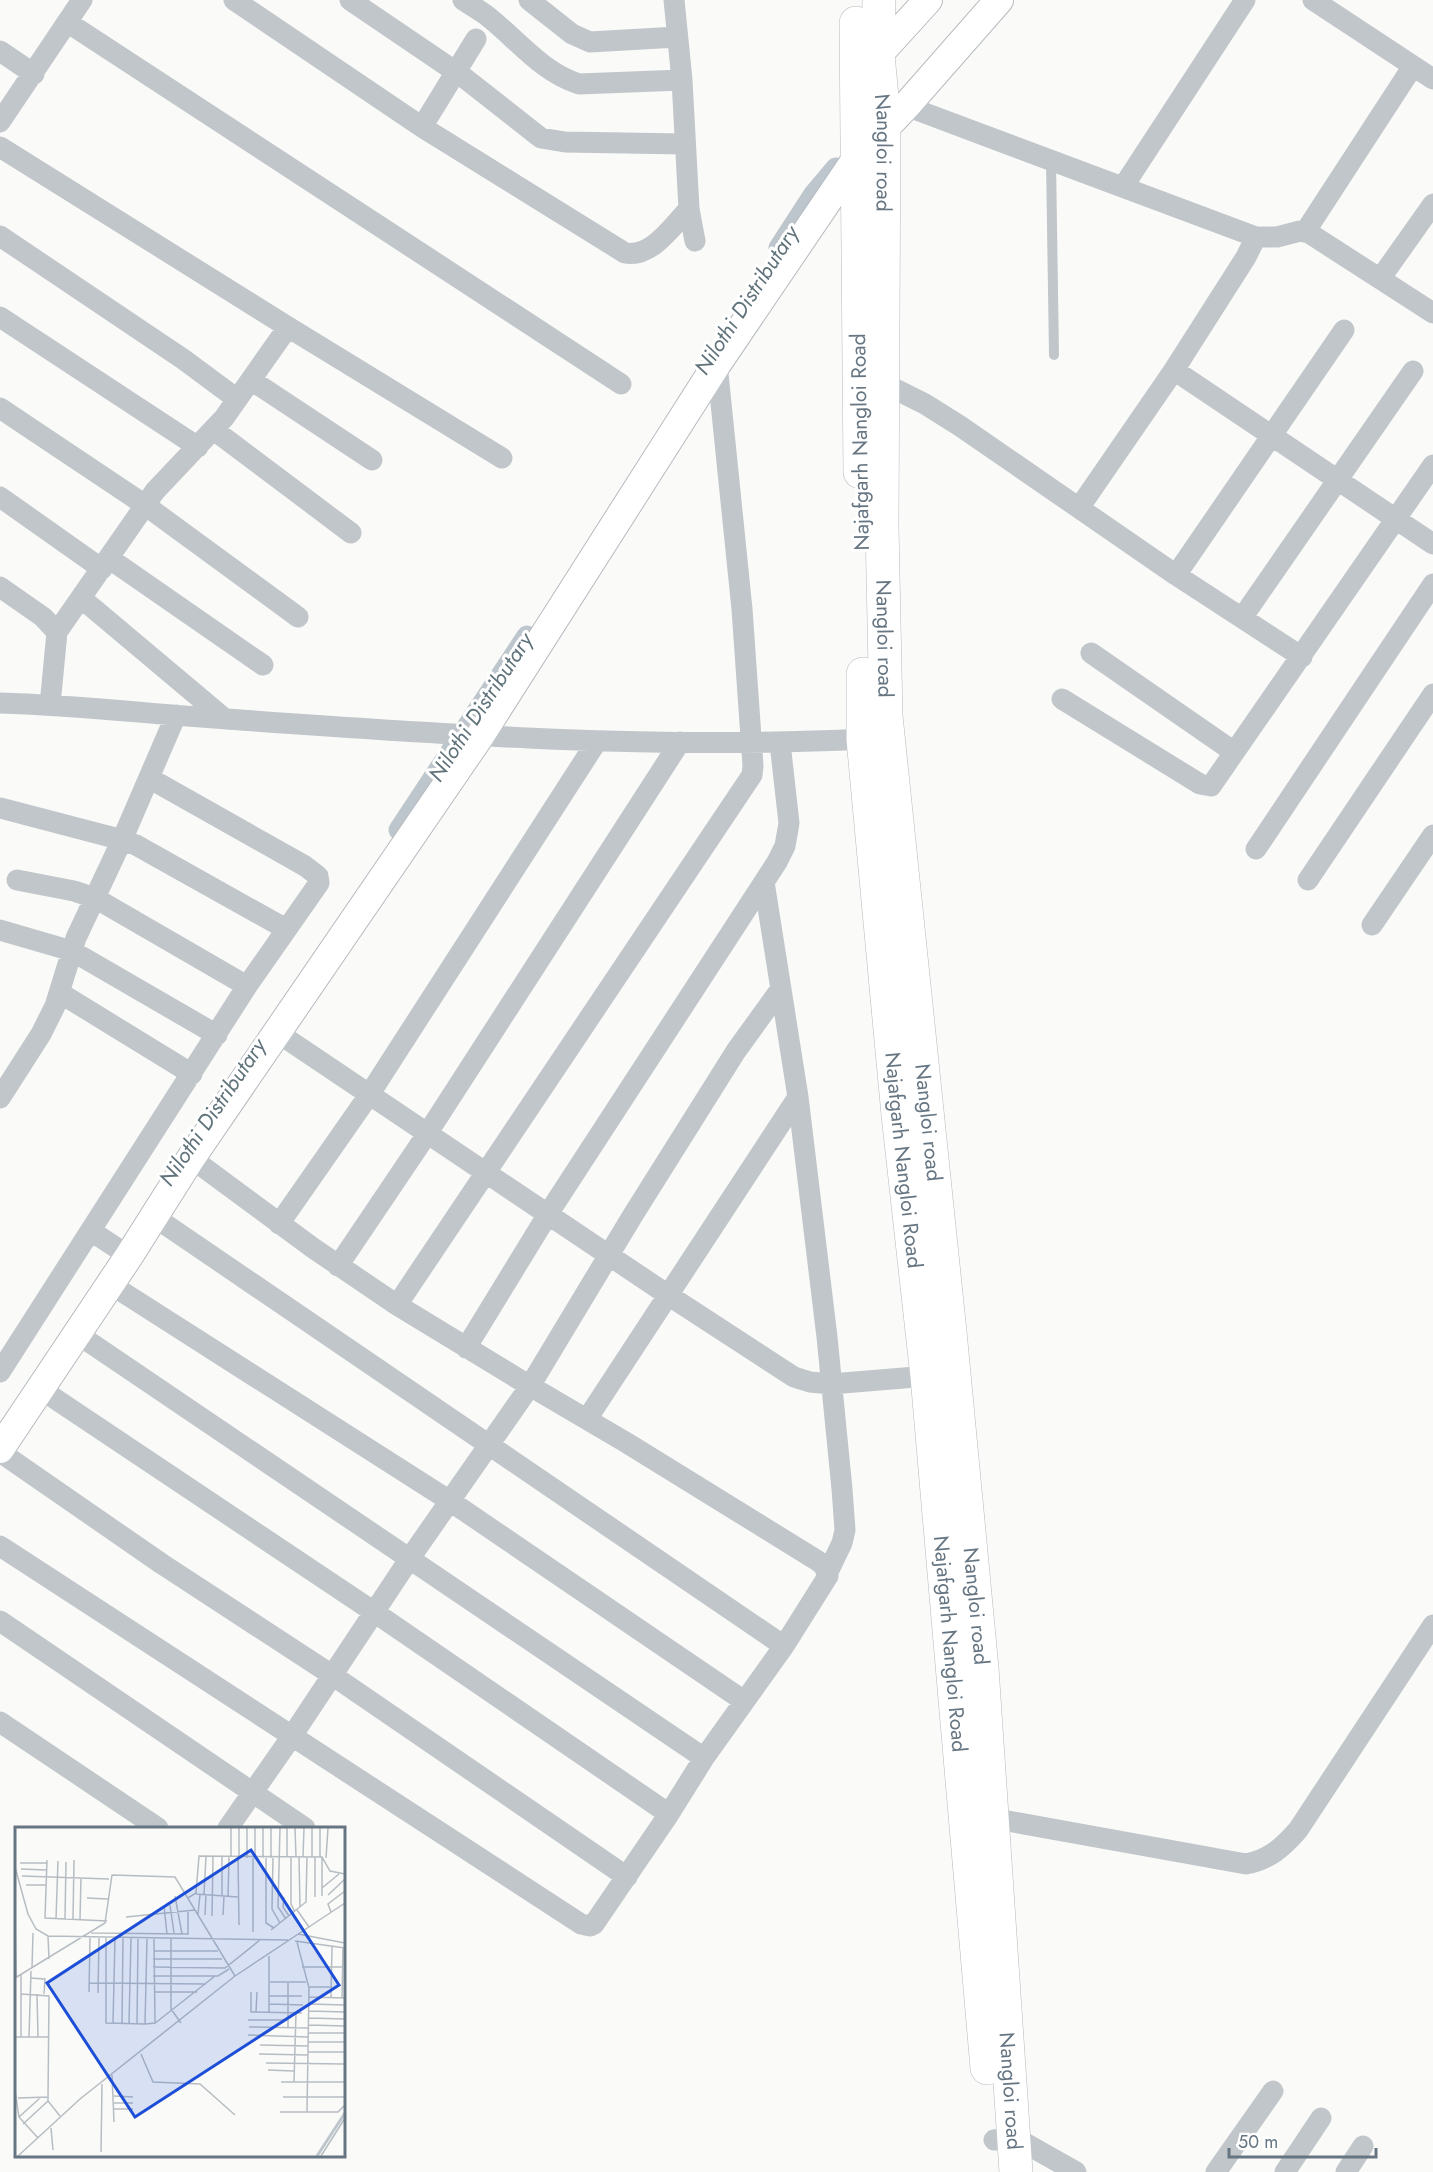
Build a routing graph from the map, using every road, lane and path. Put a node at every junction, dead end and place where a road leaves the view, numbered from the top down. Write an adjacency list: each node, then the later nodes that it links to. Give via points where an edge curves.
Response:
1 (234, 0): 23 (street)
2 (350, 0): 18 (street)
3 (463, 0): 20 (street, via 554,74 568,81 579,84)
4 (529, 0): 13 (street, via 572,34 590,42)
5 (674, 0): 13 (street)
6 (856, 0): 17 (main road, Nangloi road)
7 (879, 0): 17 (main road)
8 (928, 0): 17 (street)
9 (999, 0): 24 (street)
10 (1245, 0): 28 (street)
11 (1313, 0): 16 (street)
12 (71, 8): 19 (street); 46 (street)
13 (677, 37): 20 (street)
14 (476, 39): 18 (street)
15 (0, 51): 19 (street)
16 (1413, 66): 21 (street); 31 (street)
17 (869, 70): 24 (main road, Nangloi road)
18 (456, 73): 23 (street); 25 (street, via 542,138 565,142)
19 (34, 74): 22 (street)
20 (682, 80): 25 (street)
21 (1433, 80)
22 (0, 122)
23 (422, 127): 30 (street, via 625,253 635,255 651,248)
24 (875, 134): 27 (street); 41 (street); 45 (main road, Nangloi road); 73 (main road, Najafgarh Nangloi Road)
25 (684, 144): 30 (street)
26 (0, 147): 38 (street)
27 (1051, 159): 28 (street); 40 (lane)
28 (1123, 187): 33 (street)
29 (1433, 204): 35 (street)
30 (689, 209): 34 (street)
31 (1305, 232): 33 (street); 35 (street)
32 (0, 236): 47 (street)
33 (1256, 237): 42 (street)
34 (695, 241)
35 (1380, 279): 36 (street)
36 (1433, 313)
37 (0, 317): 51 (street)
38 (288, 327): 44 (street); 52 (street)
39 (1344, 330): 50 (street)
40 (1054, 355)
41 (717, 364): 80 (street); 84 (street, via 742,609)
42 (1174, 370): 50 (street); 58 (street)
43 (1413, 371): 55 (street)
44 (251, 380): 47 (street); 53 (street)
45 (883, 382): 58 (street, via 960,426); 73 (main road, Nangloi road, via 882,526)
46 (621, 384)
47 (237, 399): 49 (street)
48 (0, 408): 57 (street)
49 (214, 430): 51 (street); 60 (street)
50 (1271, 435): 55 (street); 63 (street)
51 (198, 447): 57 (street)
52 (502, 458)
53 (372, 460)
54 (1433, 465): 59 (street)
55 (1338, 479): 59 (street); 68 (street)
56 (0, 497): 62 (street)
57 (145, 505): 62 (street); 67 (street)
58 (1079, 507): 63 (street)
59 (1396, 519): 61 (street); 71 (street)
60 (351, 533)
61 (1433, 544)
62 (106, 564): 66 (street); 72 (street)
63 (1176, 574): 68 (street)
64 (1433, 584): 91 (street)
65 (0, 587): 69 (street, via 44,617)
66 (81, 598): 69 (street); 79 (street)
67 (297, 617)
68 (1242, 618): 71 (street)
69 (57, 632): 77 (street)
70 (1090, 653): 86 (street)
71 (1302, 657): 86 (street)
72 (263, 665)
73 (874, 686): 81 (main road, Najafgarh Nangloi Road); 125 (main road, Nangloi road, via 886,716)
74 (1433, 694): 93 (street)
75 (1062, 699): 86 (street, via 1204,786 1213,784)
76 (0, 703): 77 (street)
77 (50, 705): 78 (street)
78 (176, 715): 79 (street); 87 (street)
79 (225, 719): 80 (street)
80 (479, 736): 82 (street); 103 (street)
81 (864, 739): 85 (street); 125 (main road, Najafgarh Nangloi Road, via 898,1115)
82 (597, 741): 83 (street); 106 (street)
83 (680, 742): 84 (street); 109 (street)
84 (750, 743): 85 (street); 111 (street, via 753,771 748,781)
85 (780, 743): 94 (street, via 788,837)
86 (1234, 752)
87 (149, 778): 90 (street); 97 (street, via 315,873 319,883)
88 (0, 808): 90 (street)
89 (1433, 835): 96 (street)
90 (122, 840): 95 (street); 97 (street)
91 (1256, 849)
92 (16, 880): 95 (street)
93 (1308, 880)
94 (764, 882): 101 (street); 112 (street)
95 (95, 898): 99 (street); 100 (street)
96 (1372, 925)
97 (285, 929): 100 (street)
98 (0, 930): 99 (street)
99 (72, 951): 102 (street); 104 (street)
100 (247, 987): 104 (street)
101 (780, 990): 107 (street); 117 (street, via 736,1051)
102 (60, 993): 105 (street); 108 (street, via 47,1024)
103 (278, 1033): 106 (street); 110 (street)
104 (216, 1035): 105 (street)
105 (192, 1074): 115 (street)
106 (369, 1095): 109 (street); 114 (street)
107 (798, 1097): 120 (street); 126 (street)
108 (0, 1098)
109 (428, 1134): 111 (street); 118 (street)
110 (191, 1158): 113 (street); 114 (street)
111 (486, 1172): 112 (street); 121 (street)
112 (548, 1214): 117 (street); 123 (street)
113 (153, 1216): 116 (street); 130 (street)
114 (279, 1224): 118 (street)
115 (95, 1234): 116 (street); 124 (street)
116 (125, 1253): 119 (street)
117 (609, 1255): 120 (street); 127 (street)
118 (338, 1266): 121 (street)
119 (110, 1284): 122 (street); 132 (street)
120 (668, 1294): 126 (street, via 794,1377); 129 (street)
121 (397, 1305): 123 (street)
122 (76, 1333): 128 (street); 134 (street)
123 (466, 1348): 127 (street)
124 (0, 1371)
125 (940, 1375): 126 (street); 147 (main road, Nangloi road, via 982,1668); 155 (main road, Najafgarh Nangloi Road)
126 (831, 1384): 135 (street, via 844,1530 839,1552)
127 (530, 1386): 129 (street); 130 (street)
128 (39, 1388): 131 (street); 136 (street)
129 (587, 1419): 135 (street, via 818,1561)
130 (490, 1446): 132 (street); 139 (street)
131 (0, 1450): 140 (street, via 162,1564)
132 (450, 1501): 134 (street); 141 (street)
133 (0, 1546): 143 (street)
134 (410, 1558): 136 (street); 144 (street)
135 (828, 1572): 139 (street)
136 (374, 1612): 140 (street); 146 (street)
137 (0, 1621): 145 (street)
138 (1433, 1625): 147 (street, via 1298,1830 1273,1854 1258,1862 1246,1864)
139 (784, 1646): 141 (street)
140 (332, 1675): 143 (street); 151 (street)
141 (744, 1701): 144 (street)
142 (0, 1722): 148 (street)
143 (292, 1736): 145 (street); 151 (street, via 586,1926 594,1924)
144 (704, 1758): 146 (street)
145 (253, 1793): 149 (street); 150 (street)
146 (669, 1814): 151 (street)
147 (991, 1818): 155 (main road, Nangloi road, via 1003,1965)
148 (157, 1827)
149 (229, 1827)
150 (304, 1827)
151 (627, 1877)
152 (1273, 2091): 158 (street)
153 (1322, 2118): 159 (street)
154 (1363, 2146): 160 (street)
155 (1002, 2150): 156 (main road, Nangloi road); 157 (street)
156 (1016, 2172)
157 (1076, 2172)
158 (1216, 2172)
159 (1285, 2172)
160 (1346, 2172)

